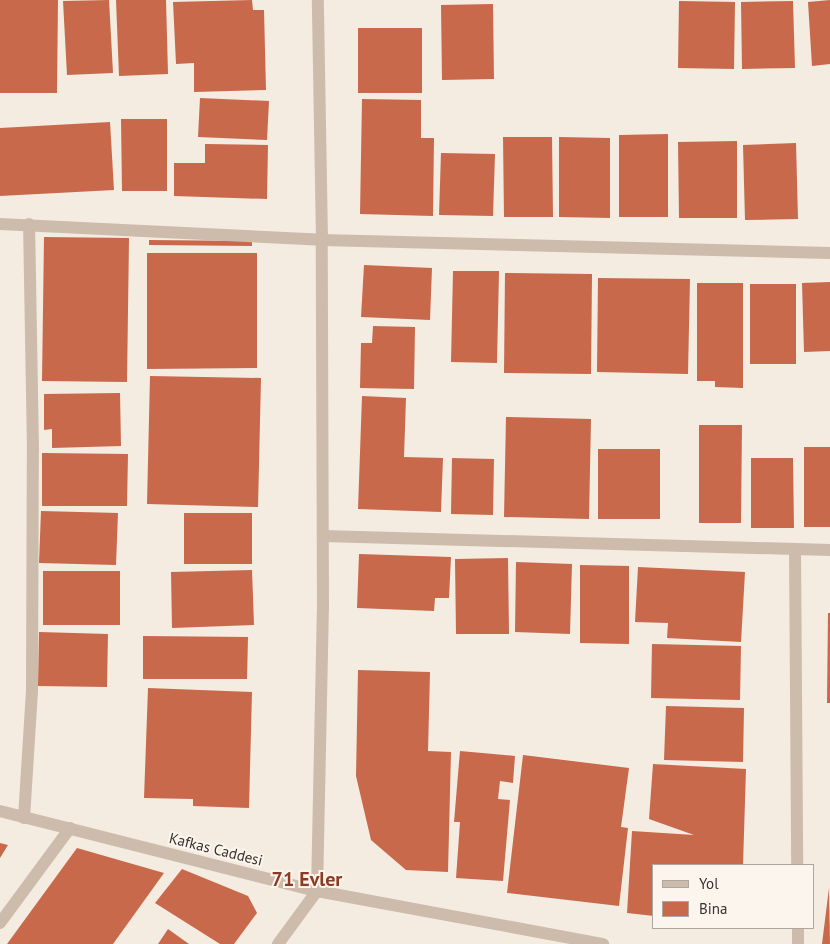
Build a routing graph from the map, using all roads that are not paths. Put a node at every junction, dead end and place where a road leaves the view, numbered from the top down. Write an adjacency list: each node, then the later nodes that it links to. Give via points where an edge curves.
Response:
1 (318, 0): 4 (street)
2 (0, 224): 3 (street)
3 (28, 224): 4 (street); 10 (street, via 33,450 32,692)
4 (322, 240): 5 (street); 6 (street)
5 (830, 253)
6 (323, 536): 7 (street); 13 (street)
7 (795, 549): 8 (street); 12 (street)
8 (830, 550)
9 (0, 811): 10 (street, Kafkas Caddesi)
10 (24, 818): 11 (street, Kafkas Caddesi)
11 (70, 828): 13 (street, Kafkas Caddesi); 14 (street)
12 (797, 864)
13 (317, 891): 16 (street, Kafkas Caddesi); 17 (street)
14 (0, 923)
15 (798, 929): 19 (street)
16 (574, 941): 18 (street, Kafkas Caddesi)
17 (278, 944)
18 (603, 944)
19 (798, 944)

